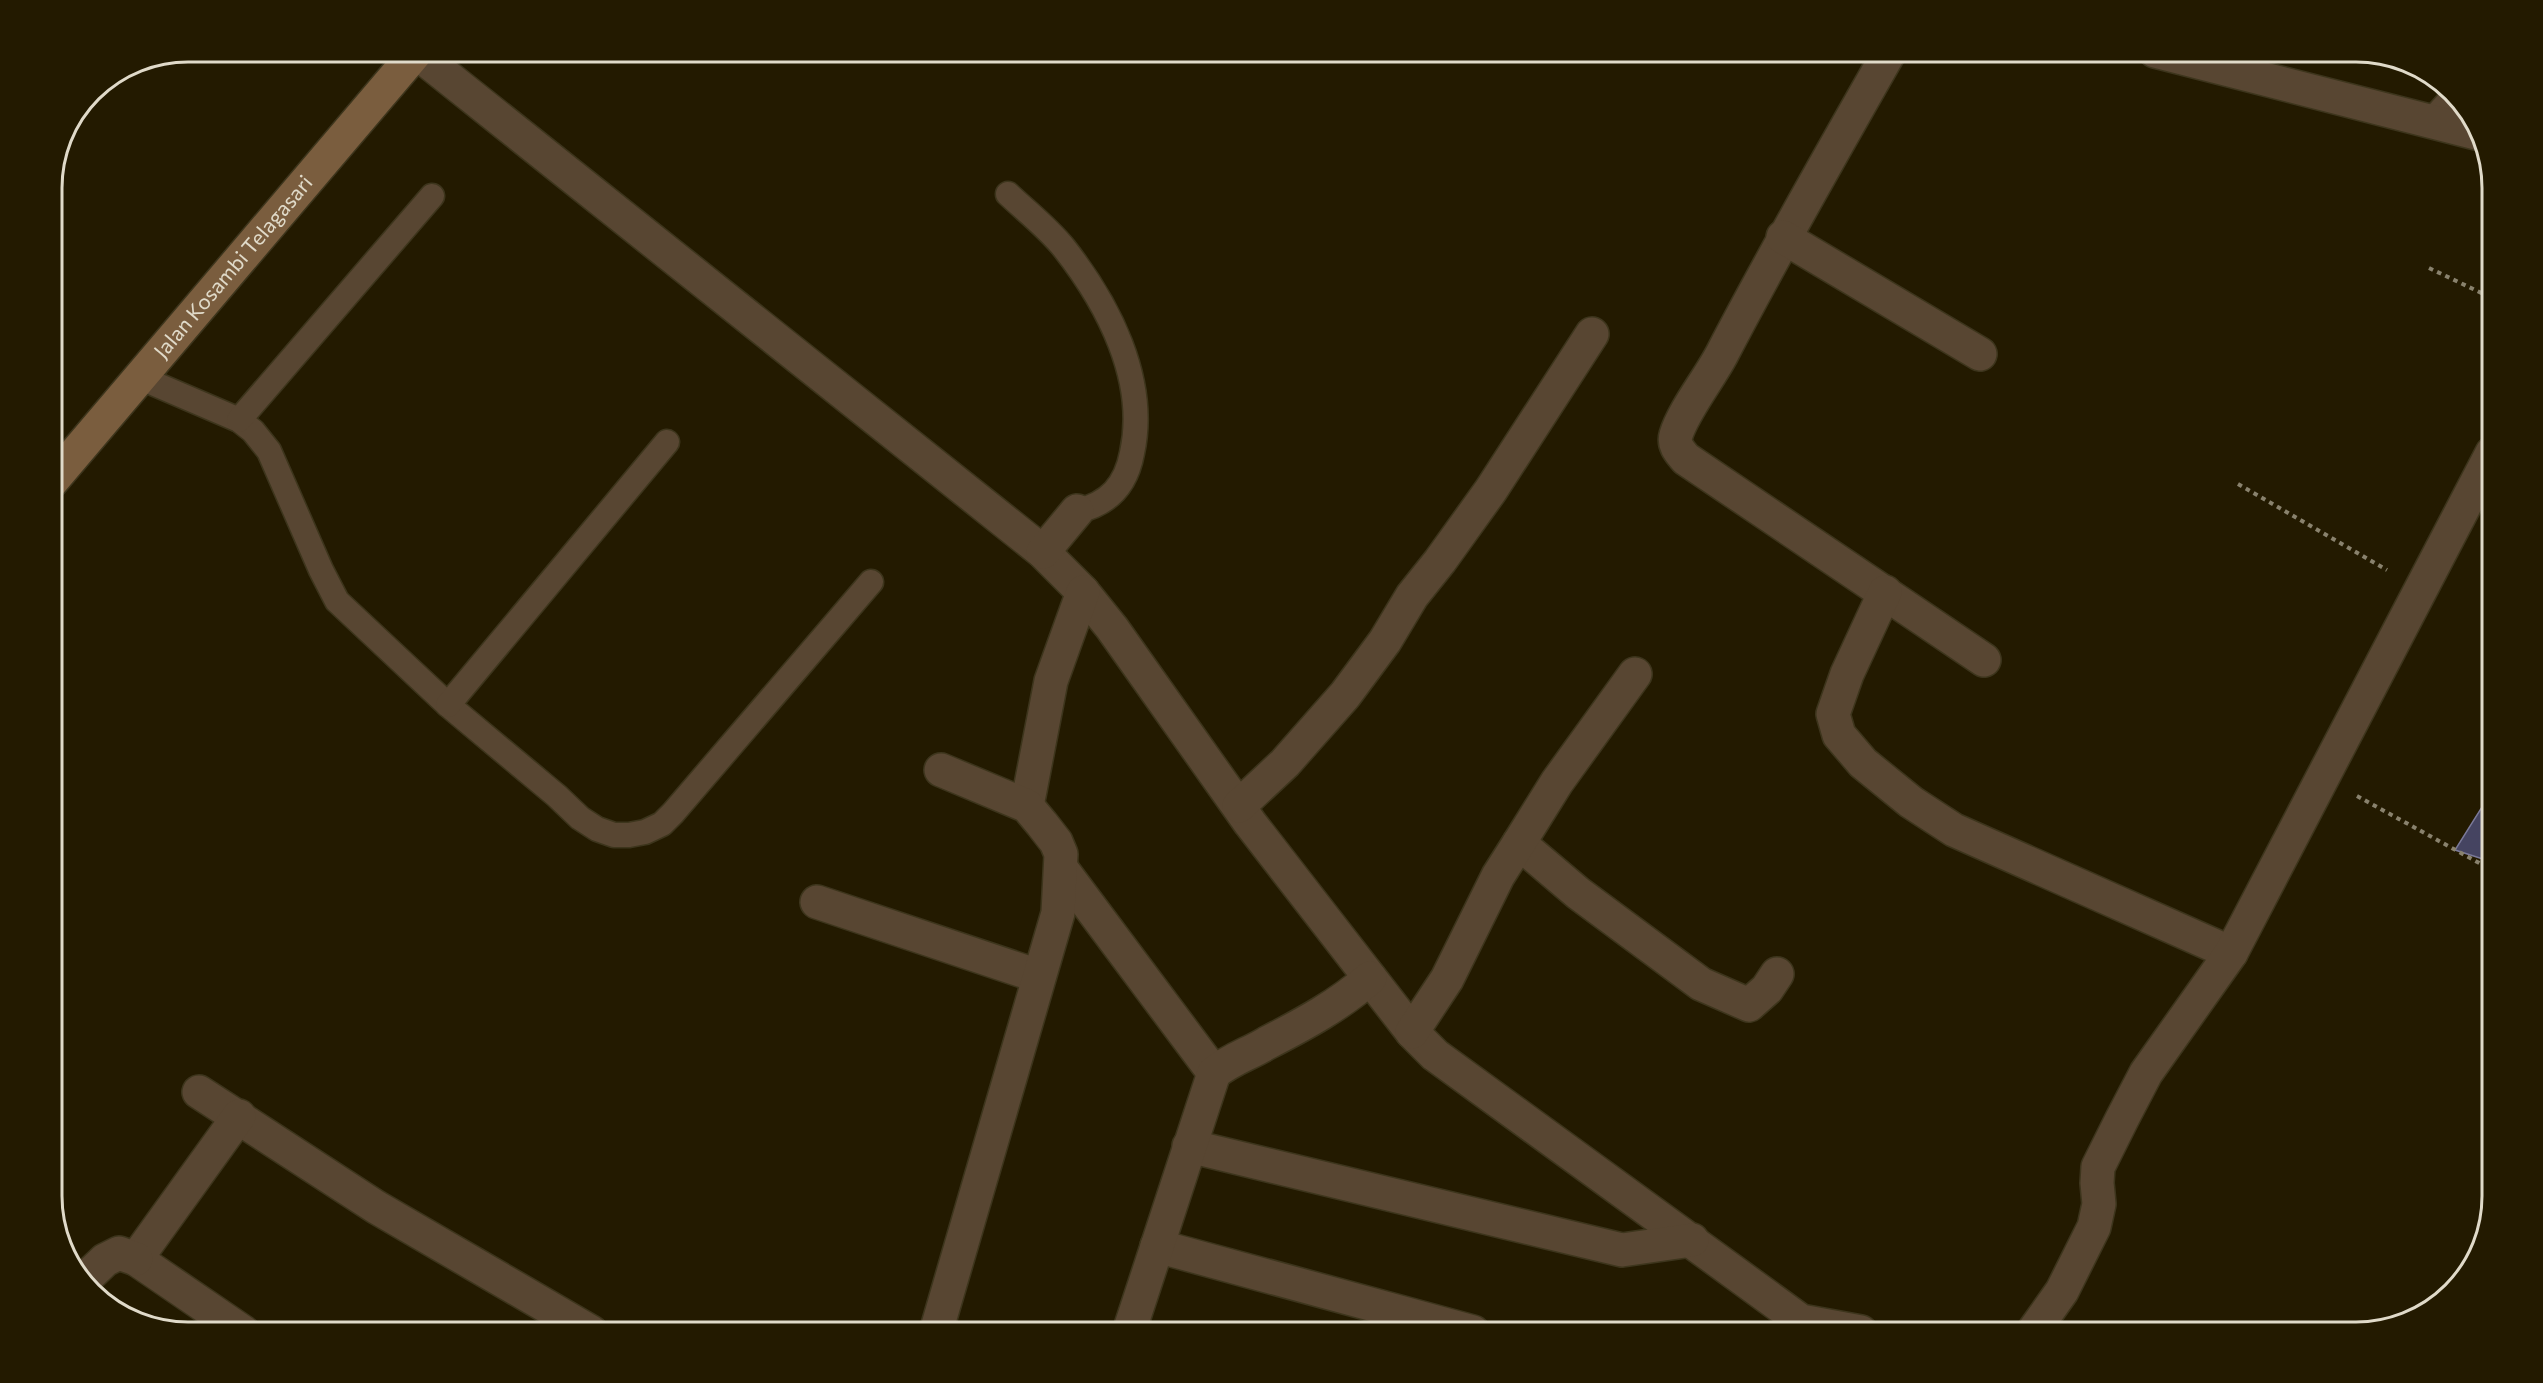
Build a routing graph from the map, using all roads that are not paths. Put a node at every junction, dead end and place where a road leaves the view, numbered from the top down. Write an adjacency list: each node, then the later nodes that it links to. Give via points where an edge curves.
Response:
1 (409, 62): 12 (main road, Jalan Kosambi Telagasari)
2 (430, 62): 18 (street)
3 (1884, 62): 9 (street)
4 (2208, 62): 5 (street)
5 (2446, 111): 6 (street)
6 (2465, 125)
7 (1008, 194): 17 (lane, via 1063,246 1108,318 1128,363 1136,434 1127,475 1107,500)
8 (432, 196): 13 (lane)
9 (1783, 237): 11 (street); 21 (street, via 1675,437 1676,448 1686,459)
10 (1592, 334): 27 (street, via 1491,490 1345,695)
11 (1980, 354)
12 (141, 378): 13 (lane); 15 (main road, Jalan Kosambi Telagasari)
13 (239, 420): 24 (lane, via 269,451 338,601)
14 (667, 442): 24 (lane)
15 (62, 469)
16 (2481, 474): 31 (street)
17 (1077, 511): 18 (street)
18 (1043, 552): 20 (street)
19 (871, 582): 24 (lane, via 674,813 645,832 614,835 597,829)
20 (1083, 592): 26 (street, via 1052,681); 27 (street, via 1113,628)
21 (1885, 592): 22 (street); 31 (street, via 1833,714 1839,735 1863,763 1954,830)
22 (1984, 660)
23 (1635, 674): 28 (street)
24 (448, 705)
25 (940, 770): 26 (street)
26 (1027, 806): 29 (street, via 1056,842)
27 (1239, 806): 34 (street)
28 (1518, 843): 32 (street, via 1701,984 1749,1005); 35 (street, via 1447,979)
29 (1061, 868): 33 (street, via 1058,913); 36 (street)
30 (817, 902): 33 (street)
31 (2231, 953): 50 (street, via 2146,1073 2122,1119 2098,1167 2099,1204 2094,1227 2062,1291)
32 (1777, 974)
33 (1038, 976): 46 (street)
34 (1370, 978): 35 (street); 36 (street, via 1329,1009 1229,1061)
35 (1412, 1032): 40 (street, via 1435,1055)
36 (1214, 1073): 39 (street)
37 (199, 1092): 38 (street)
38 (239, 1116): 42 (street); 45 (street, via 376,1207)
39 (1189, 1146): 40 (street, via 1622,1250); 41 (street)
40 (1692, 1240): 49 (street)
41 (1157, 1246): 47 (street); 48 (street)
42 (136, 1259): 43 (street, via 119,1252); 44 (street)
43 (90, 1275)
44 (228, 1322)
45 (574, 1322)
46 (939, 1322)
47 (1132, 1322)
48 (1436, 1322)
49 (1794, 1322)
50 (2040, 1322)

